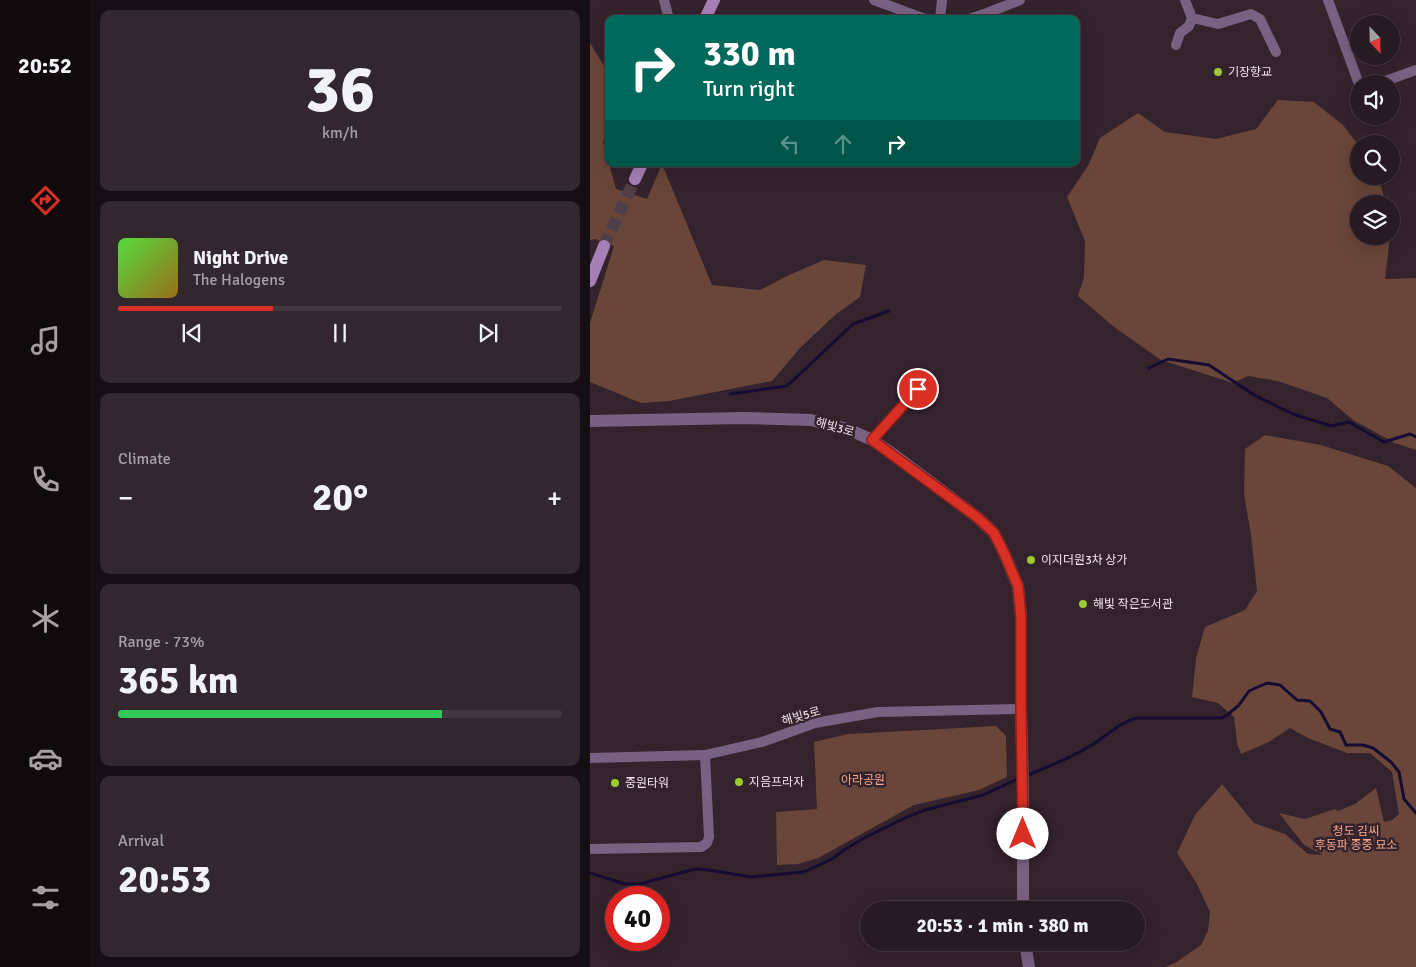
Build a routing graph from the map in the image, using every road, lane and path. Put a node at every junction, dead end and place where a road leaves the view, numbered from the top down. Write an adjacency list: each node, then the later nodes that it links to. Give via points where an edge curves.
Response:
1 (664, 0): 8 (street)
2 (714, 0): 9 (main road)
3 (874, 0): 10 (street)
4 (942, 0): 11 (street)
5 (1020, 0): 12 (street)
6 (1184, 0): 13 (street)
7 (1328, 0): 17 (street)
8 (667, 15)
9 (707, 15)
10 (914, 15)
11 (940, 15)
12 (981, 15)
13 (1192, 18): 14 (street, via 1189,26 1180,33); 15 (street, via 1218,24 1251,14 1260,19)
14 (1176, 45)
15 (1276, 52)
16 (1416, 70): 18 (street)
17 (1356, 75)
18 (1400, 76)
19 (641, 167): 20 (main road)
20 (635, 179)
21 (604, 246): 22 (main road)
22 (590, 280)
23 (918, 389): 25 (street)
24 (590, 421): 25 (street, 해빛3로, via 811,420 848,429)
25 (872, 440): 26 (street, 해빛3로, via 994,533 1018,586)
26 (1021, 709): 27 (street, 해빛5로, via 878,712 815,723 762,742); 30 (street, 해빛3로)
27 (705, 755): 28 (street, 해빛5로); 29 (street, via 707,843 701,847)
28 (590, 758)
29 (590, 849)
30 (1023, 901)
31 (1026, 951): 32 (street)
32 (1029, 967)

